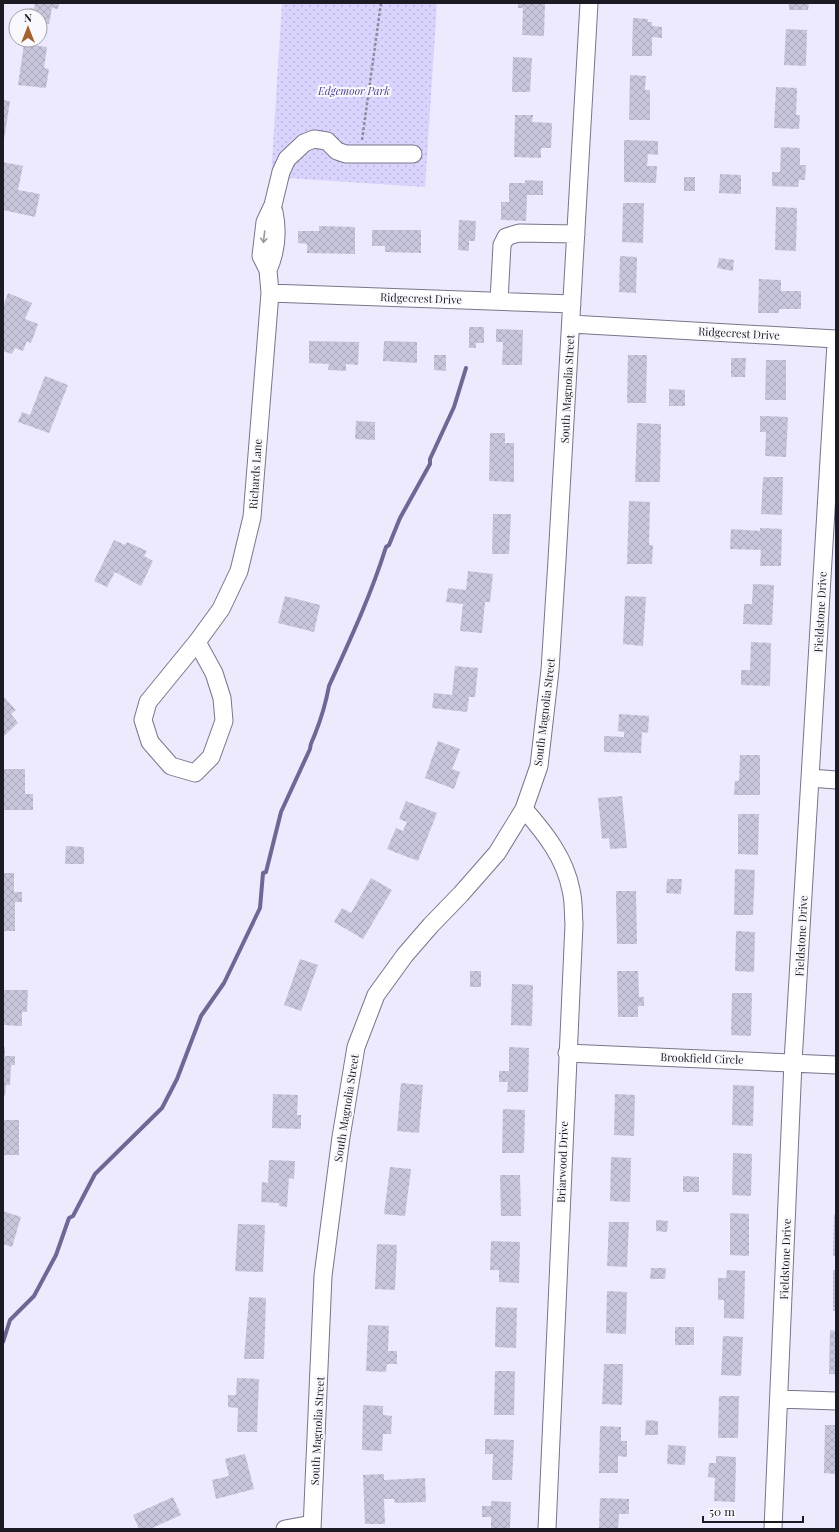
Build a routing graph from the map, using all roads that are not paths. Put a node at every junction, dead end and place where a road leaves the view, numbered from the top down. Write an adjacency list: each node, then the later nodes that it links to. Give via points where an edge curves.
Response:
1 (589, 3): 3 (street, South Magnolia Street)
2 (414, 154): 4 (street, Richards Lane, via 346,154 336,150 327,141 314,139 304,143 287,159 265,222 261,256 268,270)
3 (576, 234): 5 (street, via 519,233 506,237 502,245); 6 (street, South Magnolia Street)
4 (270, 293): 5 (street, Ridgecrest Drive); 10 (street, Richards Lane, via 252,517 239,571 221,609)
5 (499, 301): 6 (street, Ridgecrest Drive)
6 (572, 304): 7 (street, South Magnolia Street)
7 (571, 324): 8 (street, Ridgecrest Drive); 13 (street, South Magnolia Street, via 546,715 539,766)
8 (836, 339)
9 (836, 343): 11 (street, Fieldstone Drive)
10 (197, 642): 10 (street, Richards Lane, via 214,673 222,698 224,721 211,757 195,773 171,766 150,742 143,720 148,702)
11 (810, 778): 12 (street); 15 (street, Fieldstone Drive)
12 (836, 780)
13 (524, 809): 14 (street, Briarwood Drive, via 543,831 561,859 572,891 574,924); 19 (street, South Magnolia Street, via 497,853 426,931 376,995 356,1047 341,1137 323,1276)
14 (567, 1053): 15 (street, Brookfield Circle); 21 (street, Briarwood Drive)
15 (793, 1062): 16 (street, Brookfield Circle); 17 (street, Fieldstone Drive)
16 (836, 1065)
17 (779, 1399): 18 (street); 22 (street, Fieldstone Drive)
18 (836, 1402)
19 (312, 1527): 20 (street)
20 (285, 1529)
21 (547, 1529)
22 (773, 1529)

